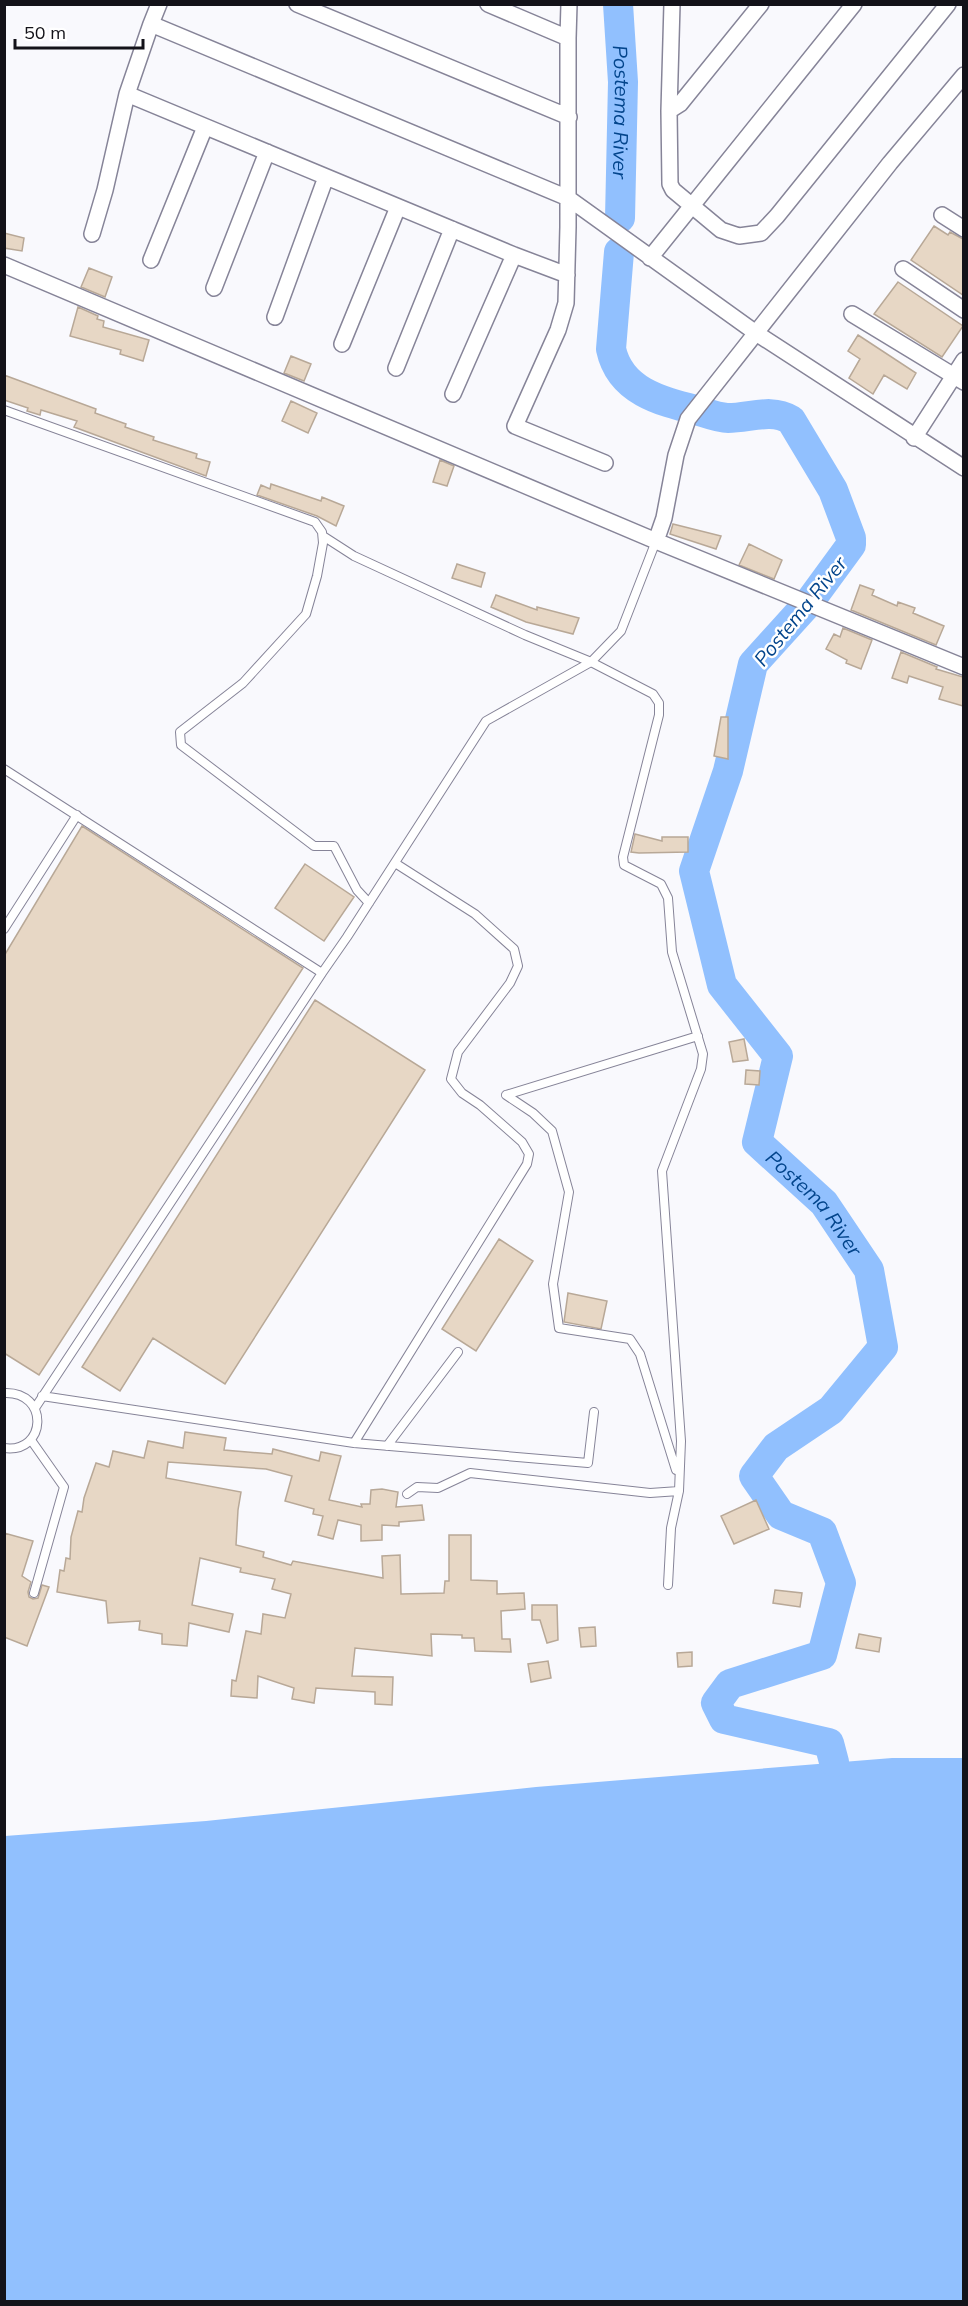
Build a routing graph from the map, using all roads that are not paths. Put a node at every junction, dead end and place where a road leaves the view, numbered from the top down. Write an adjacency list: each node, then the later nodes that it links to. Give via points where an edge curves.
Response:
1 (159, 4): 9 (street)
2 (297, 4): 14 (street)
3 (488, 4): 10 (street)
4 (569, 4): 10 (street)
5 (672, 4): 13 (street)
6 (761, 4): 13 (street, via 680,104)
7 (854, 4): 20 (street)
8 (948, 4): 20 (street, via 761,233 739,236 721,230)
9 (151, 24): 12 (street); 18 (street)
10 (568, 38): 14 (street)
11 (963, 75): 35 (street)
12 (126, 94): 15 (street); 24 (street)
13 (669, 111): 20 (street, via 670,184)
14 (568, 117): 18 (street)
15 (205, 127): 16 (street); 27 (street)
16 (267, 152): 17 (street); 31 (street)
17 (326, 177): 19 (street); 34 (street)
18 (568, 198): 26 (street); 30 (street)
19 (398, 207): 22 (street); 36 (street)
20 (692, 207): 26 (street)
21 (942, 215): 23 (street)
22 (452, 229): 25 (street); 38 (street)
23 (963, 229)
24 (92, 234)
25 (514, 255): 30 (street); 40 (street)
26 (650, 258): 35 (street)
27 (151, 260)
28 (4, 265): 46 (street)
29 (903, 269): 32 (street)
30 (567, 275): 43 (street, via 566,303 558,330 515,426)
31 (214, 288)
32 (963, 310)
33 (852, 314): 39 (street)
34 (275, 317)
35 (756, 333): 42 (street); 46 (street, via 688,420)
36 (342, 344)
37 (963, 360): 39 (street)
38 (396, 368)
39 (958, 379): 42 (street)
40 (453, 394)
41 (4, 410): 45 (lane, via 315,522)
42 (914, 438): 44 (street)
43 (605, 463)
44 (963, 468)
45 (323, 536): 47 (lane, via 354,556); 52 (lane, via 306,614 243,683 180,732 182,745 314,846 334,846 357,890)
46 (656, 541): 47 (lane, via 621,631); 48 (street)
47 (591, 662): 51 (lane, via 486,721); 55 (lane, via 653,694 659,703 624,865 661,884 668,898 672,952)
48 (963, 667)
49 (4, 769): 50 (lane)
50 (77, 815): 53 (lane); 54 (lane)
51 (395, 863): 52 (lane); 62 (lane, via 475,914 514,949 518,966 510,983 458,1052 452,1079 462,1093 522,1142 529,1154 527,1164)
52 (369, 903): 54 (lane)
53 (4, 929)
54 (322, 973): 58 (lane)
55 (698, 1036): 65 (lane, via 704,1054 701,1069 662,1171 681,1441); 65 (lane, via 506,1095 552,1131 569,1192 553,1284 560,1328 630,1339 640,1354)
56 (458, 1352): 63 (lane)
57 (4, 1393): 59 (lane, via 22,1396)
58 (42, 1396): 59 (lane); 62 (lane)
59 (35, 1408): 61 (lane, via 38,1424)
60 (594, 1412): 63 (lane, via 588,1463)
61 (31, 1440): 64 (lane, via 16,1449); 69 (lane, via 64,1487)
62 (354, 1443): 63 (lane)
63 (387, 1446)
64 (4, 1448)
65 (679, 1477): 66 (lane)
66 (679, 1491): 67 (lane, via 650,1493 470,1473 438,1488 417,1487); 68 (lane, via 671,1528)
67 (407, 1494)
68 (668, 1585)
69 (34, 1593)

